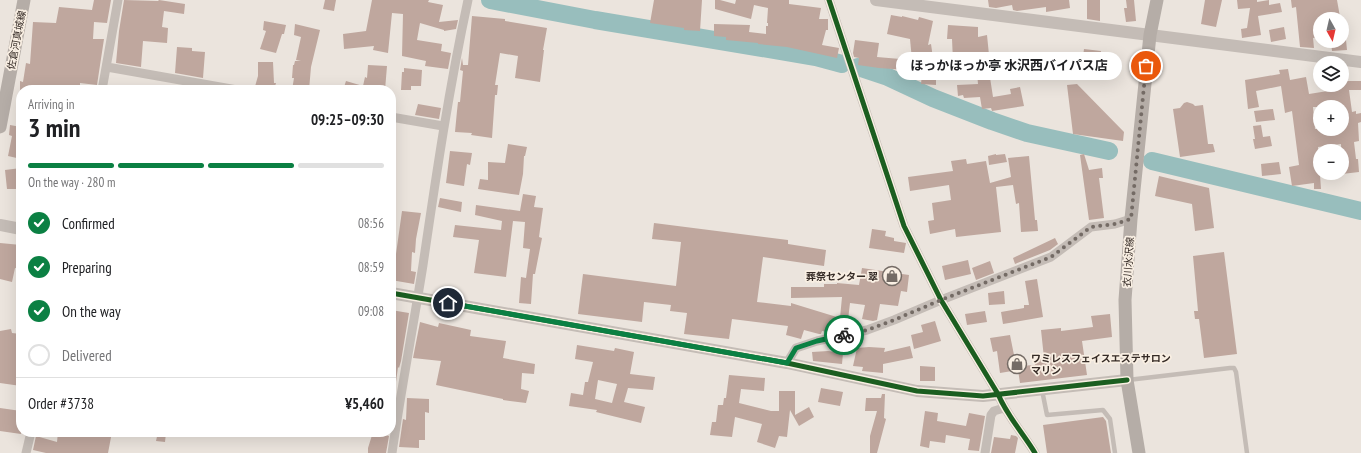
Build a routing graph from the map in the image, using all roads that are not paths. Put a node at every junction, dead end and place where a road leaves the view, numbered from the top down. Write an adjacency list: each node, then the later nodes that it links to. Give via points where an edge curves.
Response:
1 (24, 0): 14 (main road, 佐倉河真城線)
2 (118, 0): 9 (street)
3 (468, 0): 13 (street)
4 (829, 0): 20 (street, via 904,226)
5 (876, 0): 7 (street)
6 (1157, 0): 7 (main road, 衣川水沢線)
7 (1150, 35): 8 (street); 15 (main road, 衣川水沢線)
8 (1361, 62)
9 (107, 67): 10 (street); 11 (street)
10 (103, 85)
11 (209, 85)
12 (396, 118): 13 (street)
13 (444, 126): 19 (street)
14 (0, 127)
15 (1131, 219): 20 (street, via 1091,227 1051,257); 22 (main road, 衣川水沢線, via 1126,300)
16 (0, 225): 17 (street)
17 (16, 228)
18 (396, 294): 19 (street)
19 (418, 298): 21 (street); 26 (street)
20 (941, 300): 21 (street, via 867,330 796,348); 24 (street)
21 (787, 363): 24 (street, via 918,391 983,396)
22 (1127, 380): 23 (street); 34 (main road, 衣川水沢線); 35 (lane, via 1234,368)
23 (1042, 390): 24 (street); 33 (lane, via 1046,414 1103,410 1110,419)
24 (998, 394): 25 (street)
25 (1004, 408): 31 (street, via 994,411 991,416); 32 (street)
26 (396, 425)
27 (29, 437): 29 (street)
28 (394, 437): 30 (street)
29 (26, 453)
30 (392, 453)
31 (985, 453)
32 (1034, 453)
33 (1115, 453)
34 (1140, 453)
35 (1247, 453)

